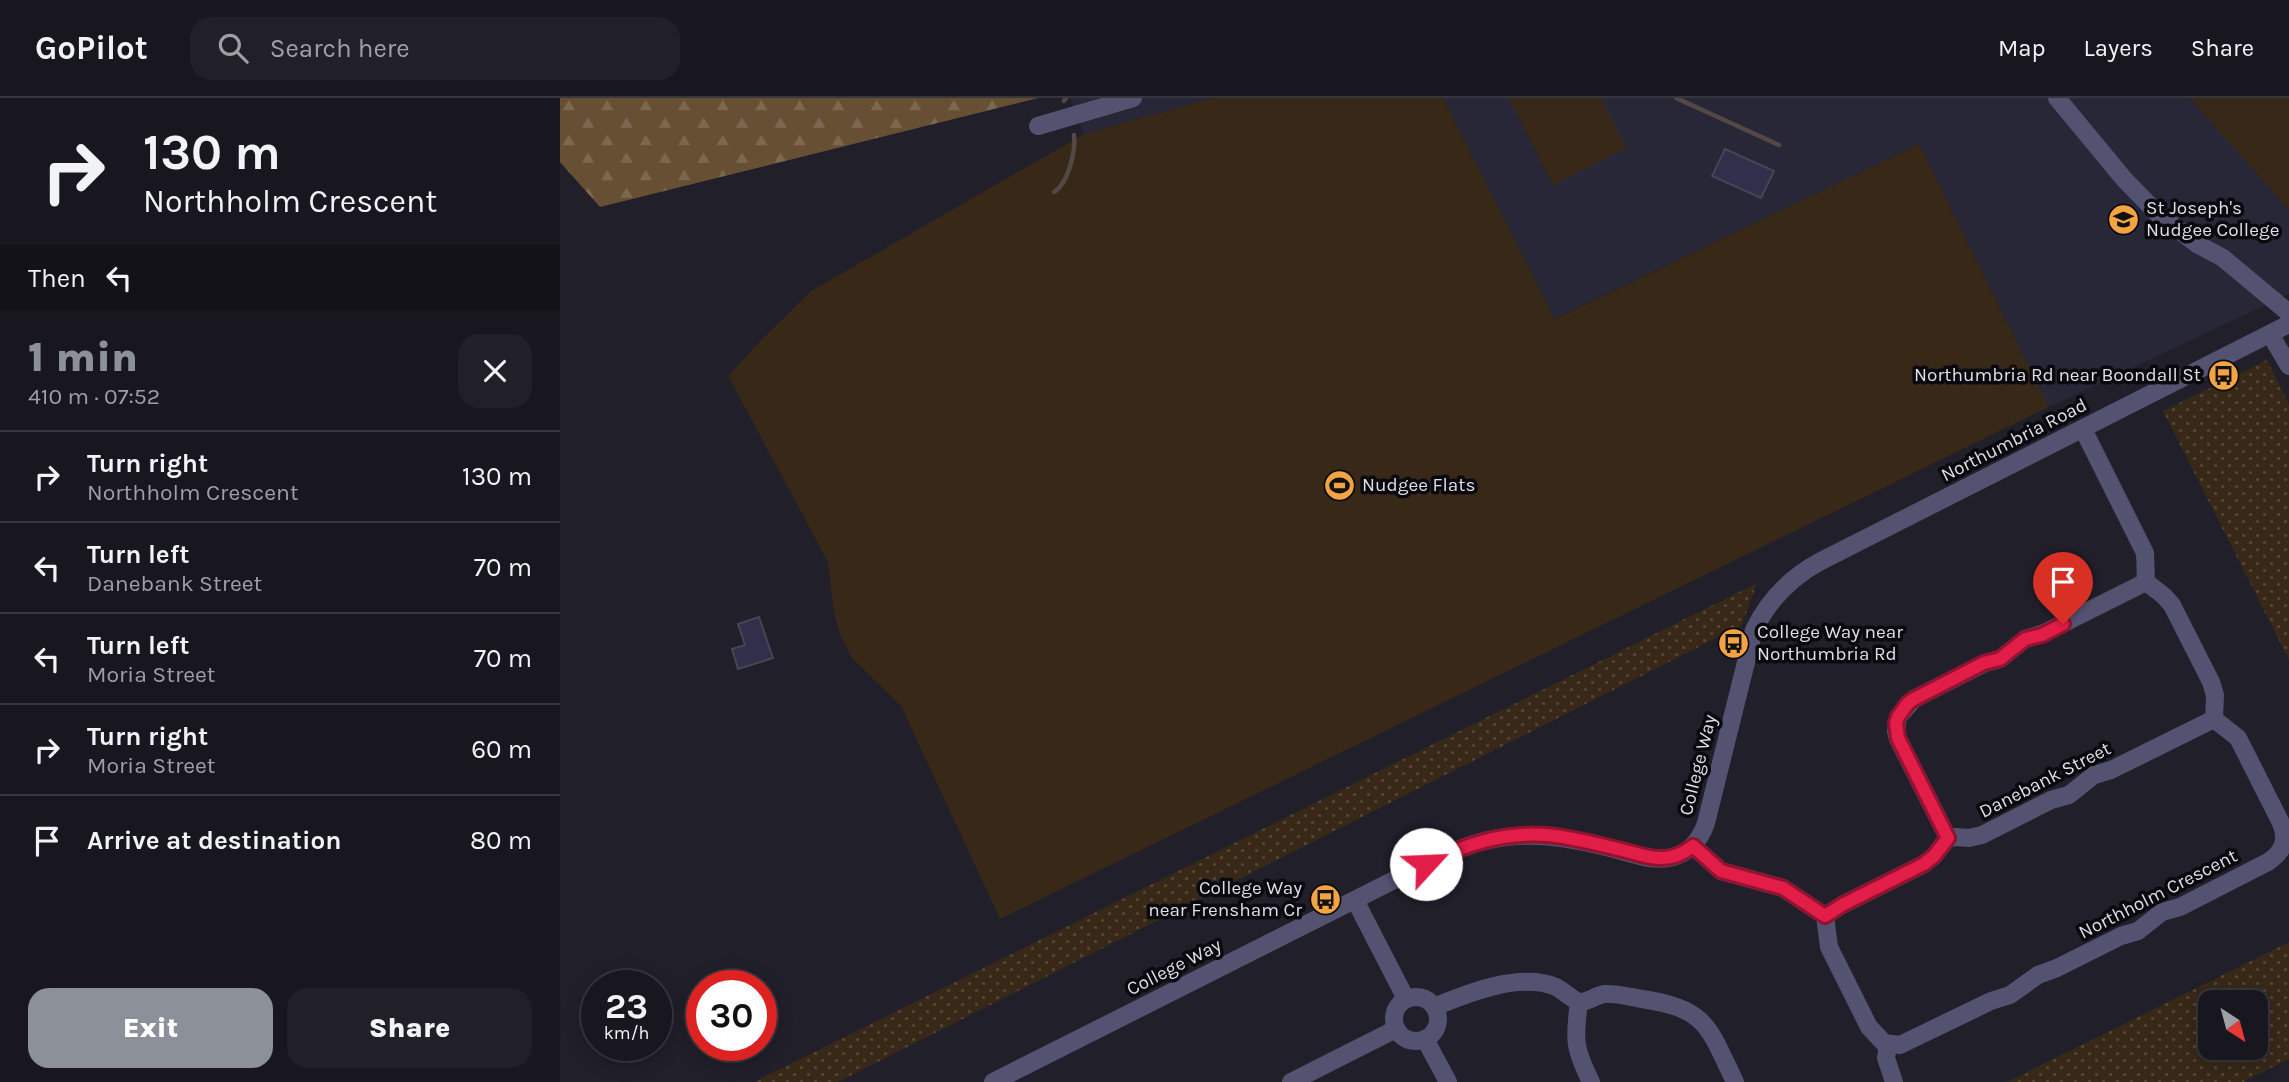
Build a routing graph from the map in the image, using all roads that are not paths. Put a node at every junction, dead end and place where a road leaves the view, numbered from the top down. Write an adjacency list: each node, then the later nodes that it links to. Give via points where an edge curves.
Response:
1 (1133, 98): 3 (street)
2 (2057, 98): 4 (street, via 2159,215 2234,266)
3 (1038, 126)
4 (2289, 313)
5 (2289, 324): 6 (street, Northumbria Road)
6 (2270, 334): 7 (street); 8 (street, Northumbria Road)
7 (2289, 366)
8 (2083, 429): 9 (street, via 2145,553); 10 (street, Northumbria Road, via 1806,569)
9 (2146, 582): 11 (street, via 2172,605 2211,682); 12 (street, via 2042,635 2025,639 2000,659 1914,699 1903,709 1896,723 1898,738)
10 (1767, 607): 13 (street, College Way, via 1750,642 1704,828)
11 (2214, 719): 12 (street, Danebank Street, via 2111,771 2094,775 2068,795 1982,835); 14 (street, Northholm Crescent, via 2241,743 2284,830)
12 (1948, 838): 16 (street, via 1924,864)
13 (1693, 846): 15 (street, College Way, via 1670,858 1654,858 1558,837 1501,837 1445,854); 16 (street, via 1721,871 1783,888)
14 (2285, 851): 22 (street, Northholm Crescent, via 2180,907 2162,912 2138,931 2038,975 2010,995 1905,1044)
15 (1355, 900): 17 (street); 24 (street, College Way)
16 (1825, 916): 22 (street, via 1829,947 1870,1027)
17 (1406, 999): 19 (street, via 1419,997); 20 (street, via 1396,1009)
18 (1579, 1002): 19 (street, via 1553,986 1519,983 1489,987); 26 (street, via 1575,1041); 27 (street, via 1614,995 1686,1010 1710,1032)
19 (1434, 1007): 21 (street, via 1438,1021)
20 (1396, 1029): 21 (street, via 1412,1041); 23 (street)
21 (1426, 1038): 25 (street)
22 (1888, 1045): 28 (street, via 1886,1058)
23 (1299, 1080)
24 (993, 1082)
25 (1448, 1082)
26 (1591, 1082)
27 (1735, 1082)
28 (1894, 1082)

